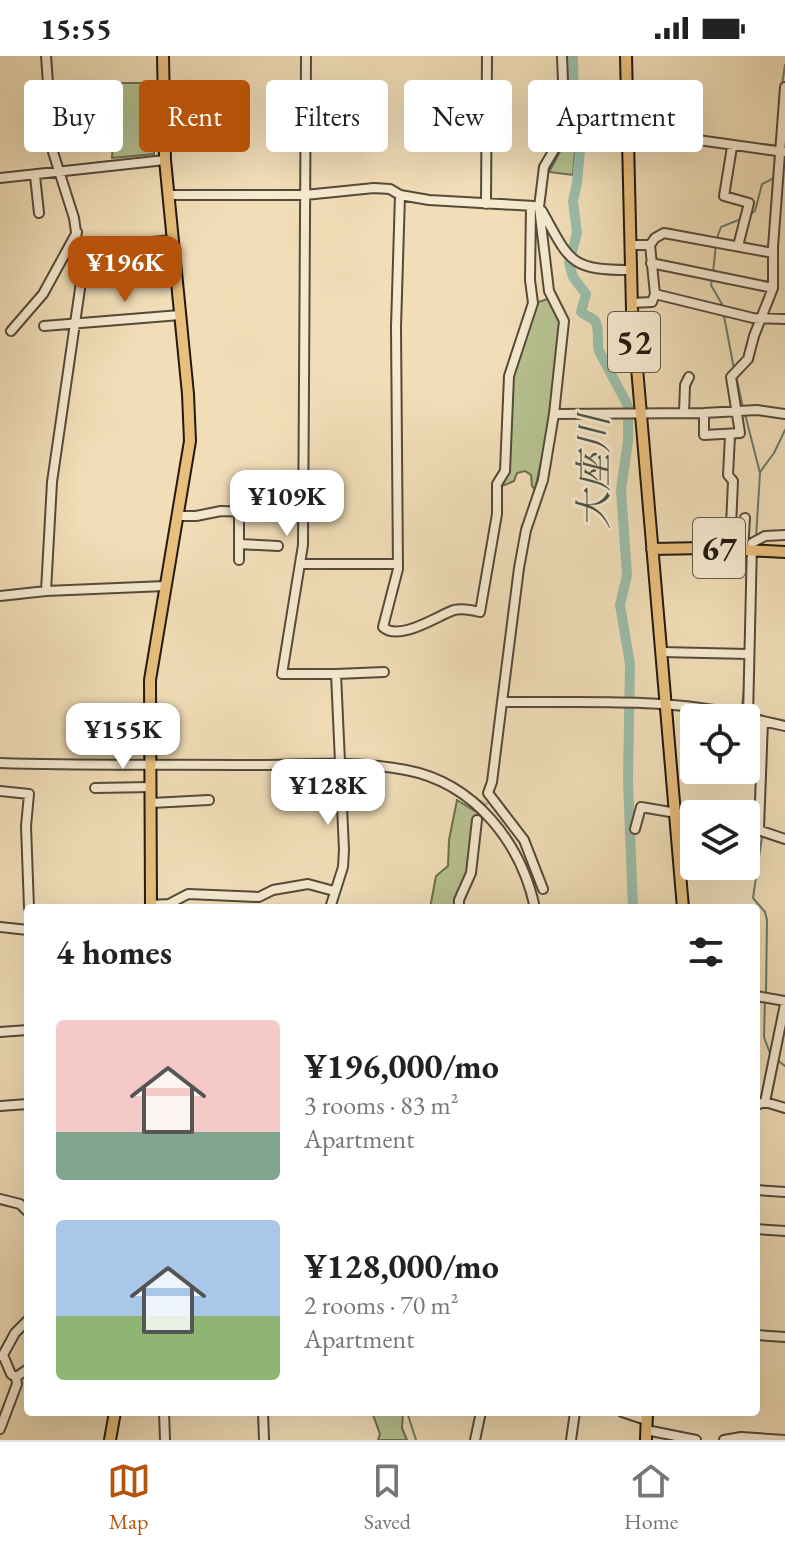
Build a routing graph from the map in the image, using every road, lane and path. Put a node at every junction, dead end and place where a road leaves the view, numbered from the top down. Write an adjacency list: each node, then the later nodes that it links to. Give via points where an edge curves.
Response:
1 (46, 56): 14 (street, via 53,152)
2 (163, 56): 13 (main road)
3 (306, 56): 18 (street)
4 (487, 56): 20 (street)
5 (562, 56): 21 (street, via 565,131 544,167)
6 (626, 56): 7 (main road, 52)
7 (626, 80)
8 (785, 87): 12 (street)
9 (703, 142): 10 (street)
10 (732, 147): 12 (street); 27 (street, via 724,196 749,203)
11 (628, 152): 25 (main road, 52)
12 (782, 152): 29 (street)
13 (165, 160): 14 (street); 17 (main road)
14 (60, 172): 15 (street); 23 (street)
15 (35, 176): 16 (street); 22 (street)
16 (0, 178)
17 (168, 195): 18 (street); 24 (main road)
18 (305, 195): 19 (street, via 374,188); 50 (street)
19 (400, 195): 20 (street); 62 (street)
20 (486, 204): 21 (street)
21 (535, 206): 31 (street, via 565,252 580,264); 46 (street, via 549,291 564,321); 62 (street, via 533,303 509,376 505,471 497,484 480,612 456,610 439,620 388,632 383,627)
22 (39, 213)
23 (77, 231): 39 (street, via 82,275); 40 (street, via 43,294)
24 (172, 240): 28 (street); 35 (main road)
25 (630, 245): 26 (street); 31 (main road, 52)
26 (650, 245): 27 (street, via 664,233); 30 (street)
27 (738, 246): 29 (street)
28 (100, 247)
29 (773, 253): 32 (street)
30 (651, 263): 32 (street); 33 (street)
31 (630, 270): 34 (main road, 52)
32 (773, 288): 36 (street)
33 (655, 294): 34 (street, via 652,302); 36 (street)
34 (631, 303): 43 (main road, 52)
35 (180, 315): 39 (street); 51 (main road, via 190,428)
36 (761, 318): 37 (street); 42 (street, via 748,359 731,377)
37 (785, 319)
38 (44, 326): 39 (street)
39 (74, 326): 64 (street, via 52,482)
40 (11, 331)
41 (689, 377): 44 (street)
42 (736, 411): 45 (street); 47 (street); 48 (street, via 740,433)
43 (639, 413): 44 (street); 46 (street); 56 (main road, 52)
44 (684, 413): 45 (street)
45 (704, 413): 48 (street, via 704,435)
46 (554, 414): 70 (street, via 519,568)
47 (785, 414)
48 (730, 436): 57 (street)
49 (239, 512): 50 (street); 51 (street); 54 (street)
50 (303, 514): 61 (street)
51 (178, 516): 63 (main road)
52 (745, 518): 58 (street)
53 (785, 535): 58 (street, via 757,538)
54 (239, 544): 55 (street); 60 (street)
55 (278, 546)
56 (652, 549): 57 (main road, 67); 66 (main road, 52)
57 (730, 549): 58 (main road, 67)
58 (747, 550): 59 (main road, 67); 67 (street)
59 (785, 552)
60 (239, 560)
61 (302, 564): 62 (street); 69 (street, via 282,674)
62 (398, 564)
63 (165, 586): 64 (street); 78 (main road, via 150,680)
64 (46, 591): 65 (street)
65 (0, 596)
66 (661, 652): 67 (street); 72 (main road, 52)
67 (748, 654): 71 (street)
68 (384, 672): 69 (street)
69 (336, 674): 79 (street)
70 (502, 702): 72 (street); 92 (street, via 488,793 524,840)
71 (748, 704)
72 (666, 706): 73 (street); 86 (main road, 52)
73 (680, 707)
74 (760, 720): 75 (street)
75 (763, 721): 76 (street); 84 (street)
76 (785, 726)
77 (0, 763): 78 (street)
78 (151, 764): 79 (street); 80 (main road)
79 (340, 765): 93 (street, via 344,850); 99 (street, via 409,770 465,796 494,820 509,843)
80 (151, 787): 81 (street); 85 (main road)
81 (95, 788)
82 (0, 791): 94 (street, via 29,794)
83 (209, 800): 85 (street)
84 (760, 801)
85 (151, 803): 95 (main road)
86 (675, 812): 87 (street); 90 (street, via 641,807); 100 (main road, 52)
87 (680, 813)
88 (477, 820): 98 (street, via 471,873)
89 (760, 828): 91 (street)
90 (635, 829)
91 (785, 839)
92 (543, 889)
93 (334, 891): 96 (street, via 308,884 259,897 188,894); 97 (street)
94 (29, 904)
95 (151, 904)
96 (169, 904)
97 (331, 904)
98 (459, 904)
99 (534, 904)
100 (683, 904)
101 (0, 927): 102 (street)
102 (24, 930)
103 (760, 997): 104 (street)
104 (785, 1003): 107 (street)
105 (24, 1030): 106 (street)
106 (0, 1032)
107 (761, 1103): 110 (street)
108 (24, 1104): 109 (street)
109 (0, 1106)
110 (785, 1108)
111 (760, 1190): 112 (street)
112 (785, 1192)
113 (0, 1199): 114 (street)
114 (24, 1208)
115 (760, 1229): 116 (street)
116 (785, 1231)
117 (24, 1324): 118 (street)
118 (15, 1333): 120 (street); 122 (street)
119 (760, 1335): 121 (street)
120 (0, 1336)
121 (785, 1337)
122 (2, 1356): 124 (street)
123 (24, 1372): 124 (street)
124 (16, 1377): 131 (street)
125 (114, 1416): 132 (main road)
126 (164, 1416): 133 (street)
127 (263, 1416): 134 (street)
128 (480, 1416): 135 (street)
129 (574, 1416): 136 (street)
130 (646, 1425): 137 (street)
131 (0, 1429)
132 (110, 1440)
133 (165, 1440)
134 (264, 1440)
135 (475, 1440)
136 (571, 1440)
137 (696, 1440)
138 (724, 1440): 139 (street)
139 (785, 1440)

